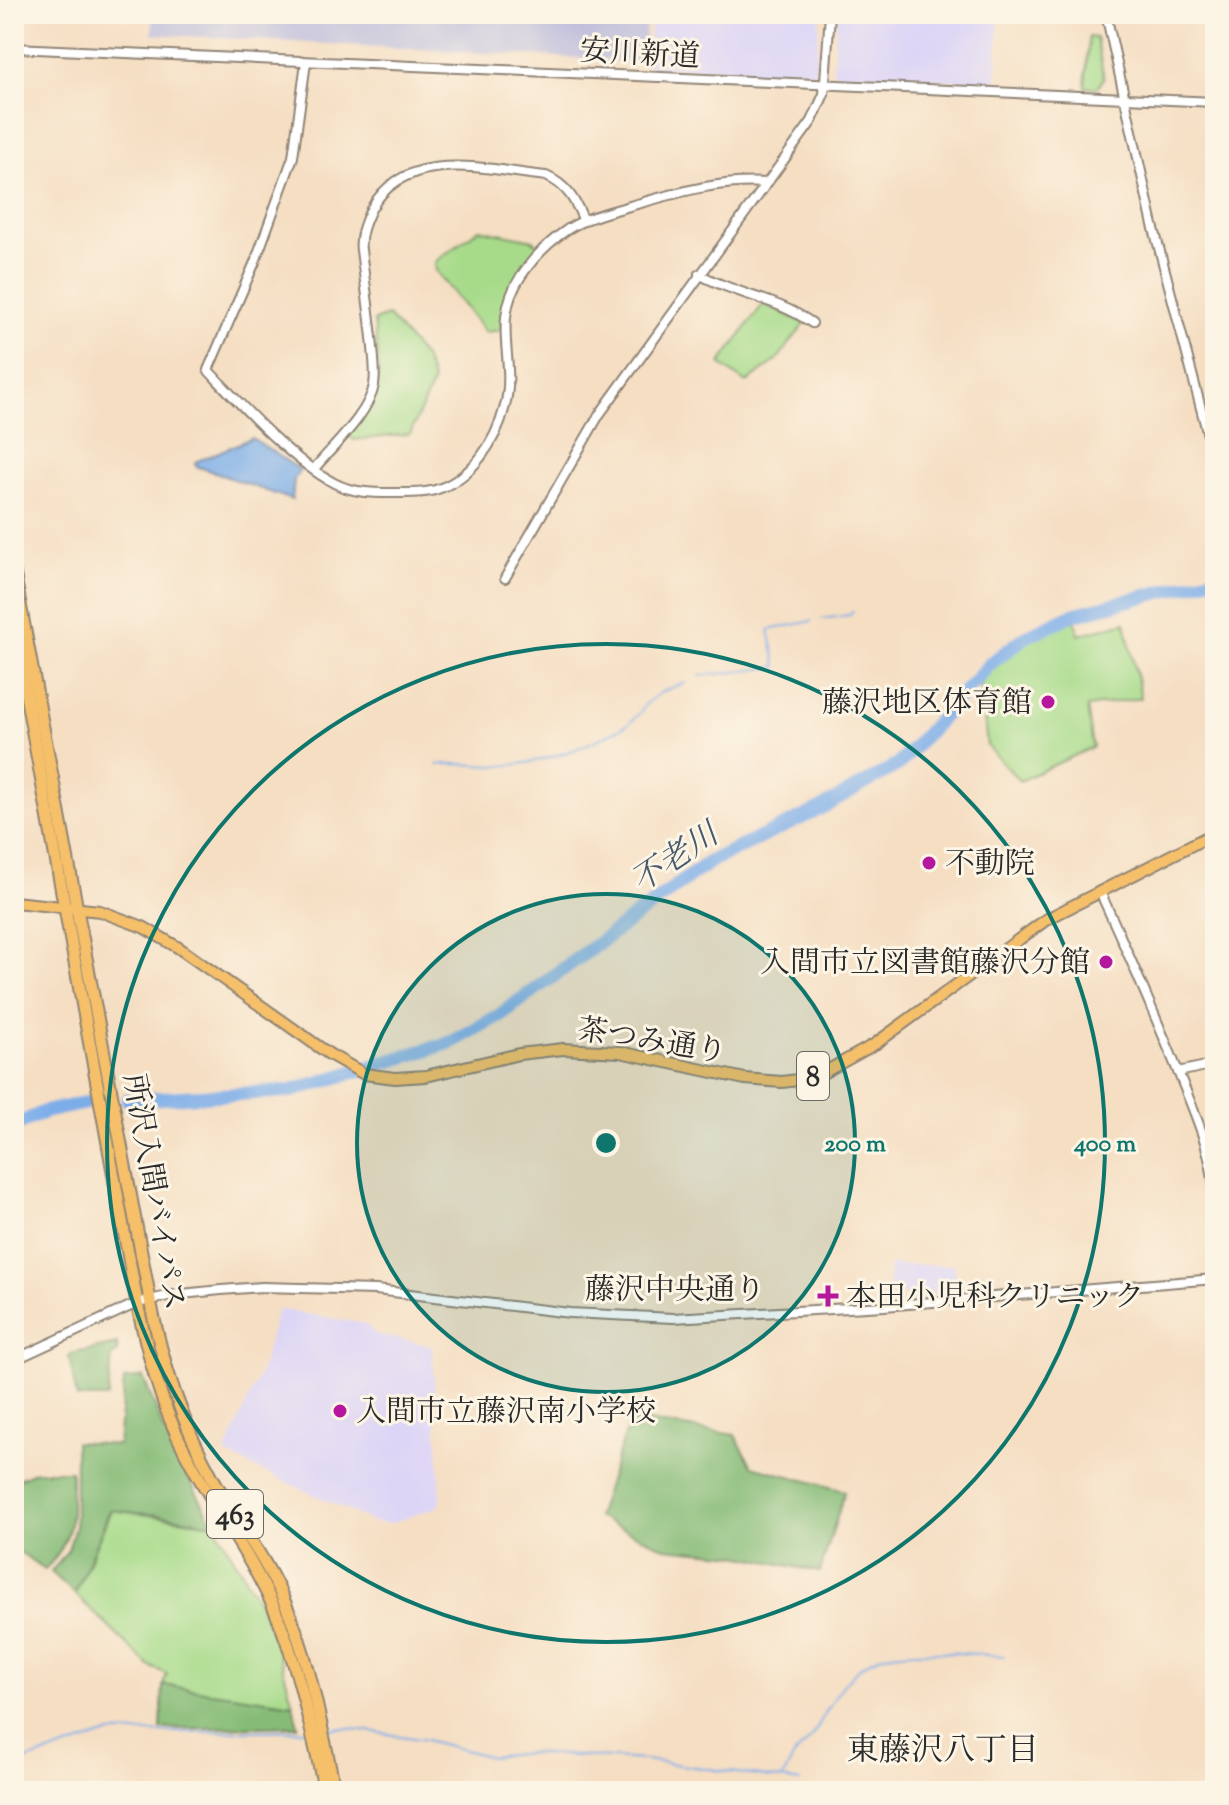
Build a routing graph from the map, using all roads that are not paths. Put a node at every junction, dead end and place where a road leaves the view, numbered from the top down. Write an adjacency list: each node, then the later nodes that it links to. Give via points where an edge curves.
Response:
1 (830, 14): 5 (street)
2 (1106, 14): 6 (street)
3 (14, 48): 4 (street, 安川新道)
4 (306, 62): 5 (street, 安川新道); 13 (street, via 293,157 208,370)
5 (825, 86): 6 (street, 安川新道); 8 (street, via 812,121)
6 (1123, 98): 7 (street, 安川新道); 12 (street)
7 (1215, 102)
8 (766, 183): 9 (street, via 691,188); 10 (street)
9 (584, 221): 13 (street, via 546,247 515,289 504,325 506,404 491,441 466,474 431,491 366,493 334,483); 13 (street, via 570,193 546,176 446,165 404,176 384,192 366,221 360,246 374,385 364,409)
10 (699, 274): 11 (street, via 786,306); 15 (street, via 599,415)
11 (812, 323)
12 (1215, 462)
13 (314, 469)
14 (14, 572): 21 (highway, 所沢入間バイパス / 463)
15 (505, 578)
16 (14, 629): 20 (highway, 所沢入間バイパス / 463)
17 (1215, 833): 18 (main road, 茶つみ通り / 8)
18 (1100, 892): 21 (main road, 茶つみ通り / 8, via 1047,919 875,1044 823,1073 782,1082 719,1075 620,1052 573,1049 519,1054 426,1076 376,1077 329,1054 160,936 109,914); 23 (street)
19 (14, 902): 20 (main road, 茶つみ通り / 8)
20 (64, 906): 21 (main road, 茶つみ通り / 8); 24 (highway, 所沢入間バイパス / 463, via 98,1092)
21 (78, 908): 24 (highway, 所沢入間バイパス / 463, via 111,1088)
22 (1215, 1064): 23 (street)
23 (1178, 1072): 25 (street, via 1205,1138)
24 (110, 1118): 27 (highway, 所沢入間バイパス / 463); 28 (highway, 所沢入間バイパス / 463)
25 (1215, 1199)
26 (1215, 1279): 27 (street, 藤沢中央通り, via 673,1318 570,1313 353,1289 235,1289)
27 (150, 1300): 28 (street, 藤沢中央通り); 30 (highway, 所沢入間バイパス / 463, via 184,1421 285,1601 307,1664)
28 (137, 1303): 29 (street, 藤沢中央通り); 30 (highway, 所沢入間バイパス / 463, via 173,1426 273,1607)
29 (14, 1360)
30 (316, 1732): 31 (highway, 所沢入間バイパス / 463); 32 (highway, 所沢入間バイパス / 463)
31 (325, 1791)
32 (335, 1791)

